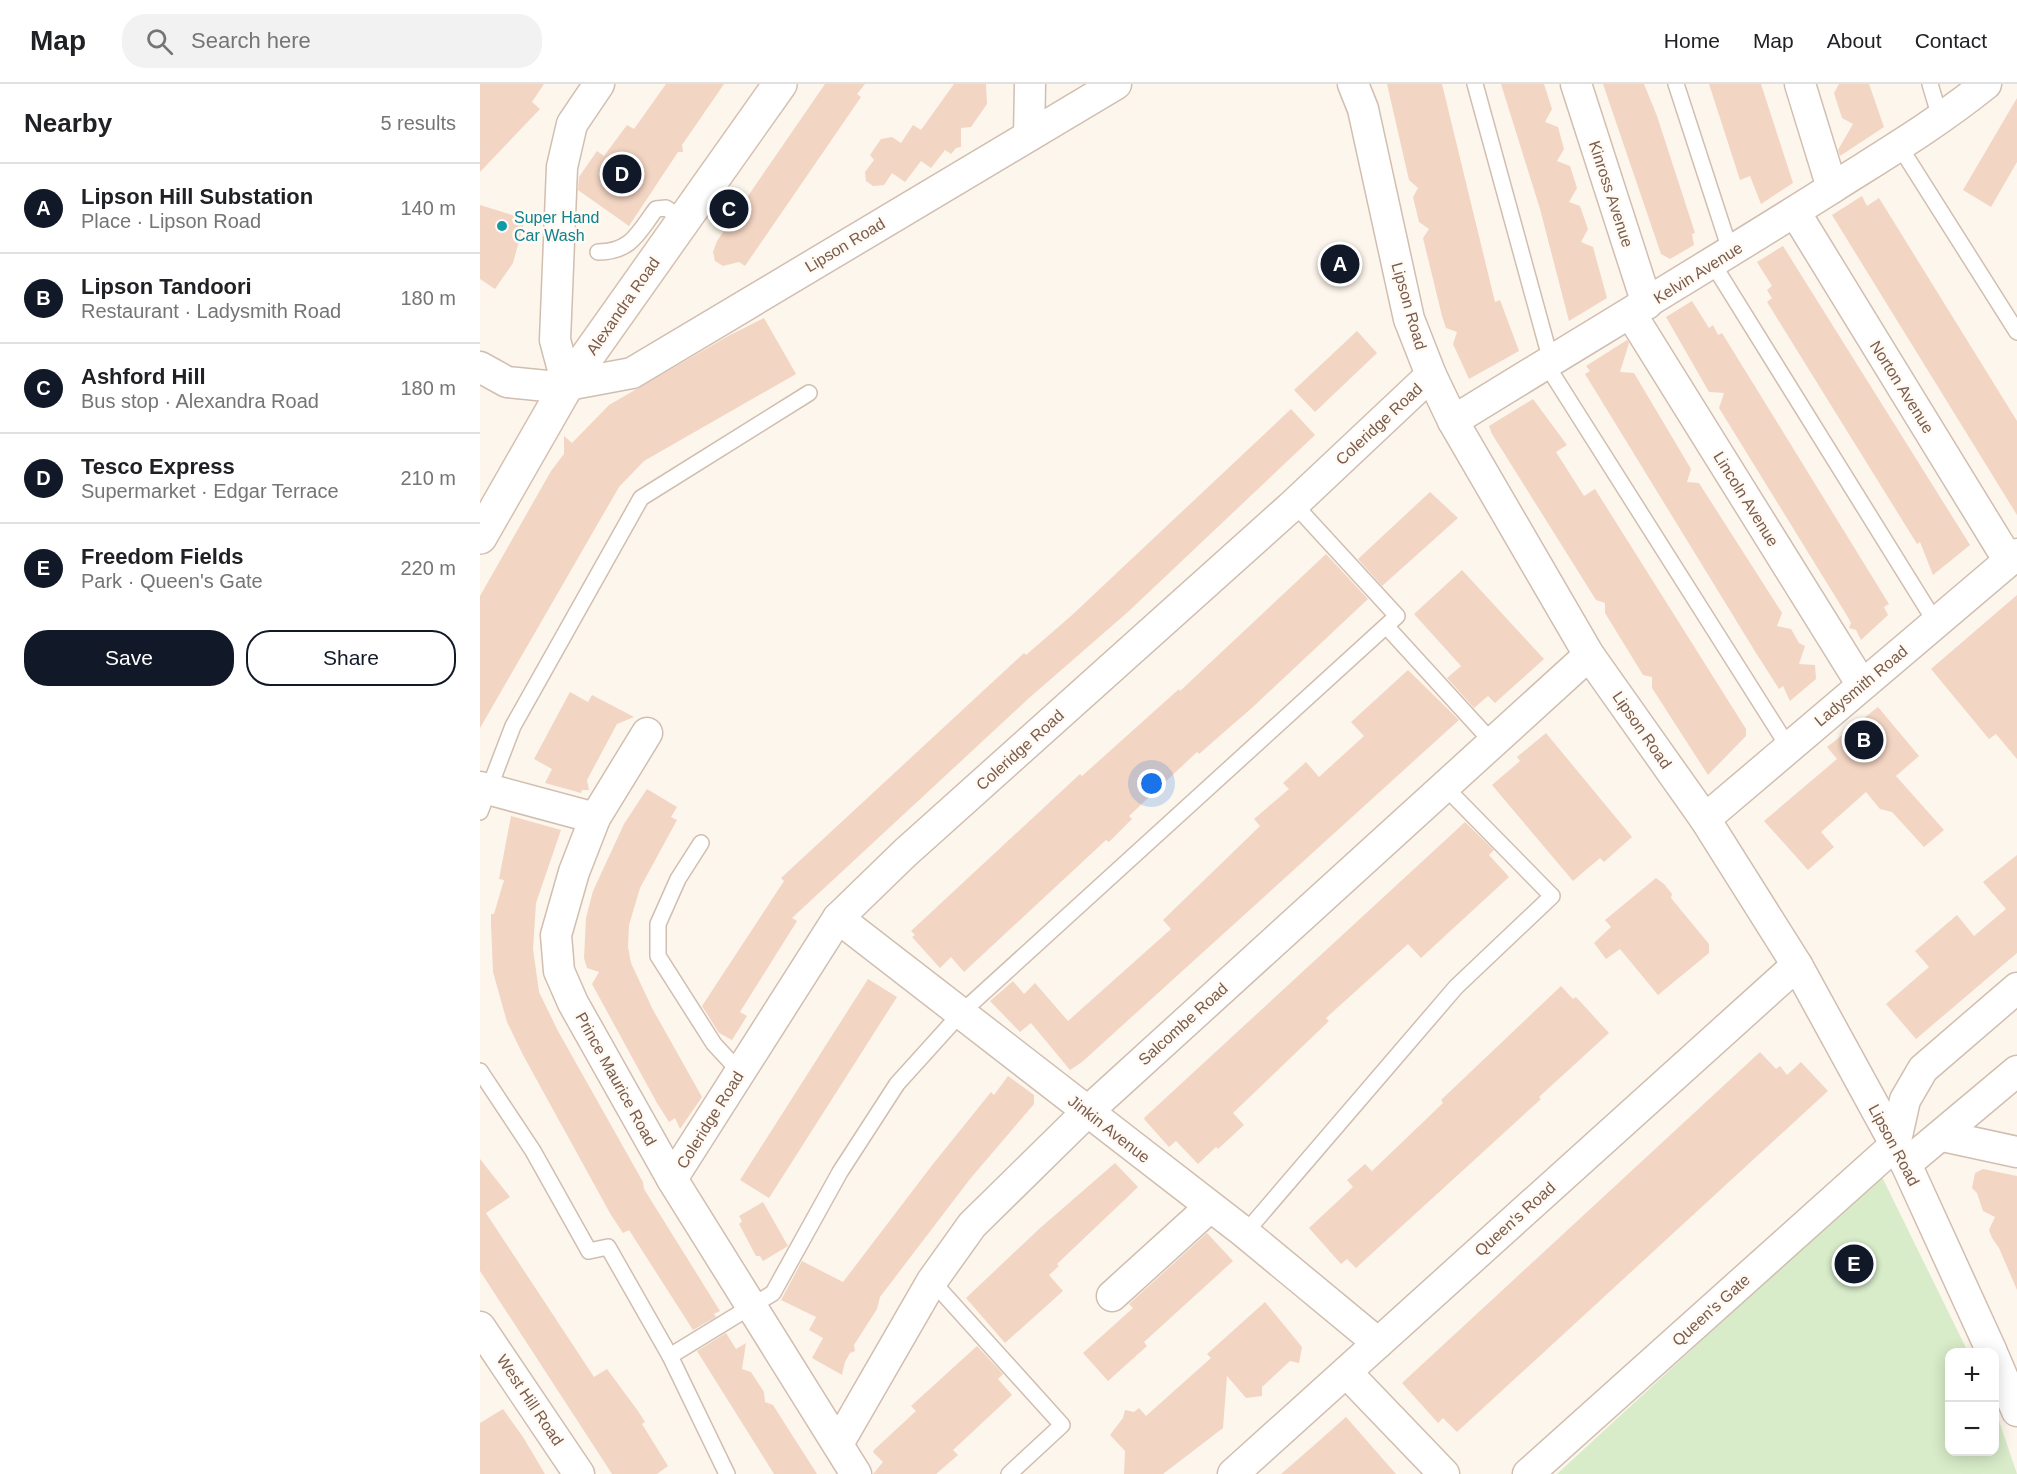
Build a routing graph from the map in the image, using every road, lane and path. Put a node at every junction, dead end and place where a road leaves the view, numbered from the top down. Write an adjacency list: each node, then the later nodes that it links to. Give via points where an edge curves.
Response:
1 (599, 84): 25 (street, via 572,124 562,167 555,340)
2 (780, 84): 17 (main road, Alexandra Road)
3 (1030, 84): 13 (street)
4 (1116, 84): 13 (street, Lipson Road)
5 (1353, 84): 24 (street, Lipson Road, via 1363,109 1409,320)
6 (1475, 84): 22 (lane)
7 (1576, 84): 20 (street, Kinross Avenue)
8 (1676, 84): 19 (lane)
9 (1800, 84): 15 (street)
10 (1930, 84): 12 (lane)
11 (1986, 84): 12 (street, Kelvin Avenue)
12 (1941, 121): 14 (street, Kelvin Avenue)
13 (1029, 135): 25 (street, Lipson Road, via 632,373)
14 (1900, 147): 15 (street, Kelvin Avenue); 21 (lane)
15 (1832, 188): 16 (street, Kelvin Avenue)
16 (1795, 212): 19 (street, Kelvin Avenue); 30 (street, Norton Avenue)
17 (684, 220): 18 (lane, via 666,208 656,209 630,243 616,252); 25 (main road, Alexandra Road)
18 (598, 252)
19 (1722, 258): 20 (street, Kelvin Avenue); 31 (lane)
20 (1639, 309): 22 (street, Kelvin Avenue); 34 (street, Lincoln Avenue)
21 (2017, 332)
22 (1548, 362): 27 (street, Kelvin Avenue); 37 (lane)
23 (480, 367): 25 (street, Lipson Road, via 507,382)
24 (1431, 375): 27 (street, Lipson Road); 28 (street, Coleridge Road)
25 (567, 385): 29 (main road, Alexandra Road)
26 (809, 393): 39 (lane, via 641,498 513,726)
27 (1453, 421): 33 (street, Lipson Road)
28 (1294, 504): 32 (lane, via 1398,616); 43 (street, Coleridge Road, via 905,853)
29 (480, 537)
30 (2013, 558): 31 (street, Ladysmith Road)
31 (1936, 623): 34 (street, Ladysmith Road)
32 (1387, 627): 36 (lane); 46 (lane)
33 (1589, 655): 36 (street, Salcombe Road); 41 (street, Lipson Road)
34 (1862, 685): 37 (street, Ladysmith Road)
35 (647, 734): 40 (street, Prince Maurice Road)
36 (1493, 743): 38 (street, Salcombe Road)
37 (1788, 748): 41 (street, Ladysmith Road)
38 (1445, 786): 50 (street, Salcombe Road); 56 (lane, via 1552,896 1456,987)
39 (483, 796): 40 (street)
40 (595, 818): 54 (street, Prince Maurice Road, via 556,935 559,971)
41 (1705, 819): 44 (street, Lipson Road)
42 (701, 843): 49 (lane, via 678,879 658,924 658,956 714,1044)
43 (838, 918): 46 (street, Jinkin Avenue); 49 (street, Coleridge Road)
44 (1797, 965): 53 (street, Lipson Road); 61 (street, Queen's Road)
45 (2017, 988): 53 (street, via 1923,1069 1905,1100)
46 (962, 1012): 50 (street, Jinkin Avenue); 59 (lane, via 897,1084 840,1172 773,1293)
47 (480, 1071): 63 (lane, via 533,1151 589,1251 608,1246)
48 (2017, 1071): 51 (street, Queen's Gate)
49 (740, 1072): 54 (street, Coleridge Road)
50 (1087, 1112): 55 (street, Jinkin Avenue); 57 (street, Salcombe Road, via 972,1225)
51 (1943, 1136): 52 (street); 53 (street, Queen's Gate)
52 (2017, 1152)
53 (1900, 1155): 62 (street, Lipson Road); 74 (street, Queen's Gate)
54 (672, 1179): 59 (street, Prince Maurice Road)
55 (1210, 1207): 56 (street, Jinkin Avenue); 58 (street)
56 (1245, 1233): 61 (street, Jinkin Avenue)
57 (932, 1281): 67 (street, Salcombe Road); 71 (lane, via 1062,1425)
58 (1112, 1296)
59 (751, 1308): 63 (lane); 67 (street, Prince Maurice Road)
60 (480, 1327): 68 (street, West Hill Road)
61 (1378, 1342): 65 (street, Queen's Road)
62 (1990, 1348)
63 (670, 1356): 69 (lane)
64 (1999, 1367): 66 (street)
65 (1347, 1373): 72 (street, Queen's Road); 73 (street)
66 (2017, 1411)
67 (838, 1444): 70 (street, Prince Maurice Road)
68 (579, 1474)
69 (727, 1474)
70 (856, 1474)
71 (1010, 1474)
72 (1233, 1474)
73 (1444, 1474)
74 (1528, 1474)

